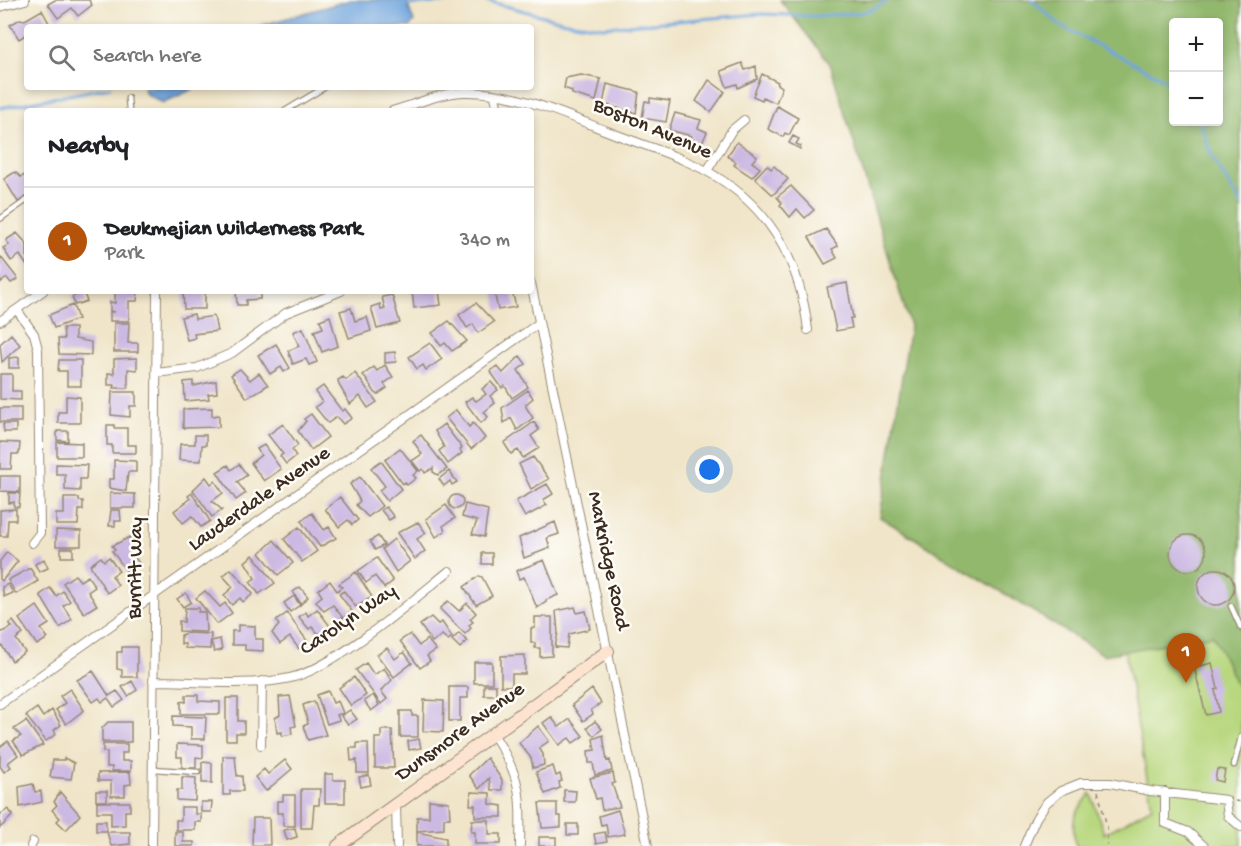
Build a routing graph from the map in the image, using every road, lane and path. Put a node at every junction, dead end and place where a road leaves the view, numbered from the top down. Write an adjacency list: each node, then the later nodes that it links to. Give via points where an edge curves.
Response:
1 (24, 0): 2 (street)
2 (0, 7)
3 (320, 90): 7 (lane)
4 (495, 96): 8 (street, Boston Avenue, via 462,92); 9 (street); 11 (street, Boston Avenue, via 558,111)
5 (128, 98): 6 (lane)
6 (129, 108)
7 (290, 108)
8 (403, 108)
9 (497, 108)
10 (744, 120): 11 (street, via 732,130)
11 (707, 171): 21 (street, Boston Avenue, via 741,194 778,234 795,268)
12 (24, 202): 13 (lane)
13 (0, 219)
14 (39, 294): 18 (street)
15 (157, 294): 22 (street, Burritt Way)
16 (334, 294): 22 (street, via 286,313 232,353 197,368)
17 (533, 294): 20 (street, Markridge Road)
18 (17, 310): 19 (street); 23 (street, via 34,334 38,349 40,533)
19 (0, 321)
20 (539, 323): 25 (street, Lauderdale Avenue); 28 (street, Markridge Road)
21 (808, 330)
22 (156, 373): 25 (street, Burritt Way)
23 (32, 543)
24 (449, 571): 30 (street, Carolyn Way, via 316,669 291,678)
25 (156, 596): 29 (street, Burritt Way); 31 (street, Lauderdale Avenue)
26 (1231, 606): 27 (lane)
27 (1241, 628)
28 (608, 651): 32 (street, Dunsmore Avenue); 46 (street, Markridge Road)
29 (153, 681): 30 (street, Carolyn Way); 36 (street, Burritt Way)
30 (262, 681): 34 (street)
31 (0, 704)
32 (493, 734): 40 (street, Dunsmore Avenue); 45 (street, via 518,781)
33 (1241, 737): 35 (lane)
34 (261, 745)
35 (1234, 765)
36 (153, 769): 37 (lane); 42 (street, Burritt Way)
37 (198, 772)
38 (1098, 781): 39 (street); 47 (street, via 1075,785 1054,796 1036,818); 48 (path)
39 (1165, 792): 41 (street, via 1226,800 1228,816); 49 (street, via 1165,824 1188,832)
40 (396, 804): 43 (street, Dunsmore Avenue); 44 (street)
41 (1241, 827)
42 (152, 846)
43 (338, 846)
44 (397, 846)
45 (520, 846)
46 (648, 846)
47 (1024, 846)
48 (1107, 846)
49 (1204, 846)

